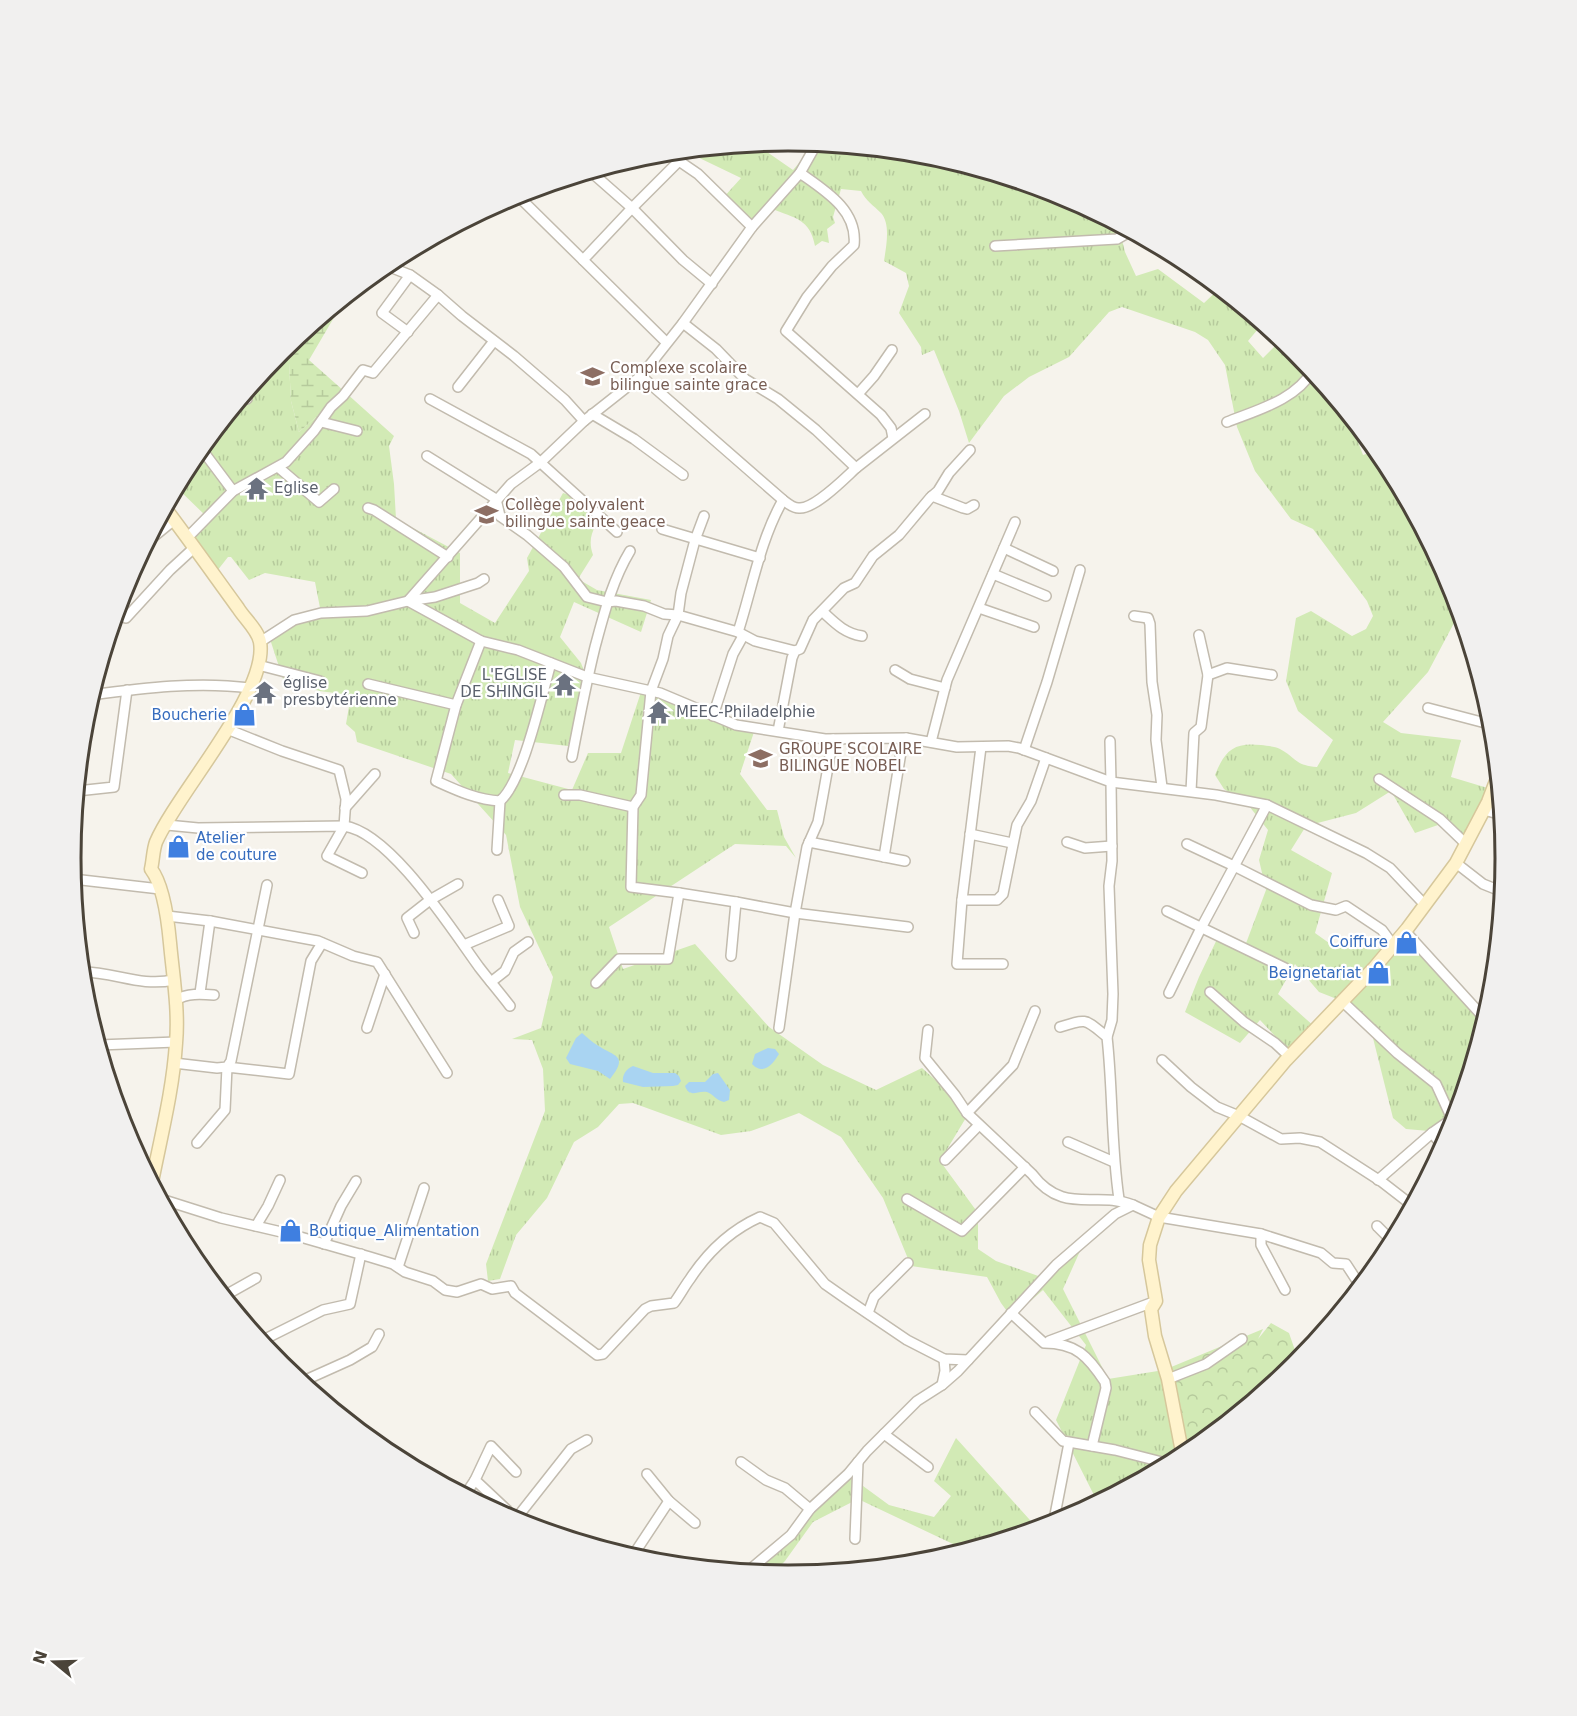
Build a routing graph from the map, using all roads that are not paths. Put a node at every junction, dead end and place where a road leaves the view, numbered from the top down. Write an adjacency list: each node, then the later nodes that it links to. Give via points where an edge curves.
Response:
1 (812, 151): 3 (street)
2 (679, 161): 6 (street); 7 (street, via 698,174)
3 (800, 173): 7 (street); 23 (street, via 828,192 845,210 855,238 854,245 807,297 786,331)
4 (597, 177): 6 (street)
5 (524, 202): 10 (street)
6 (632, 208): 10 (street); 13 (street)
7 (752, 227): 13 (street)
8 (1124, 235): 9 (street, via 1118,239)
9 (995, 246)
10 (583, 260): 18 (street)
11 (396, 269): 12 (street)
12 (410, 275): 14 (street); 16 (street, via 382,313)
13 (712, 284): 15 (street)
14 (438, 295): 16 (street); 17 (street)
15 (683, 323): 18 (street); 37 (street, via 745,379 778,399 816,430)
16 (408, 332): 28 (street, via 373,373 363,370)
17 (494, 341): 22 (street); 27 (street, via 565,400)
18 (666, 342): 20 (street)
19 (892, 350): 23 (street)
20 (641, 376): 25 (street); 43 (street)
21 (1308, 378): 29 (street, via 1282,400)
22 (458, 387)
23 (858, 394): 31 (street, via 881,415)
24 (430, 399): 35 (street)
25 (592, 414): 27 (street); 38 (street)
26 (925, 414): 31 (street)
27 (584, 421): 35 (street)
28 (321, 422): 30 (street); 36 (street)
29 (1227, 422)
30 (357, 431)
31 (893, 438): 37 (street)
32 (970, 450): 41 (street)
33 (207, 456): 40 (street)
34 (427, 456): 42 (street)
35 (541, 462): 42 (street); 52 (street)
36 (278, 467): 39 (street, via 319,502); 40 (street)
37 (856, 468): 43 (street, via 808,506 796,508)
38 (683, 475)
39 (334, 489)
40 (233, 491): 54 (street)
41 (932, 496): 44 (street, via 963,508); 67 (street, via 899,535 873,556 855,583 844,588)
42 (496, 499): 57 (street); 65 (street, via 500,516 564,567 587,597)
43 (783, 500): 58 (street)
44 (974, 505)
45 (368, 508): 57 (street)
46 (170, 515): 48 (street)
47 (704, 516): 53 (street)
48 (174, 520): 51 (street); 54 (street)
49 (1015, 522): 55 (street)
50 (662, 529): 53 (street)
51 (162, 530)
52 (617, 532)
53 (695, 540): 58 (street); 68 (street)
54 (191, 542): 70 (street); 76 (street)
55 (1004, 548): 60 (street); 61 (street)
56 (630, 551): 65 (street)
57 (448, 557): 64 (street)
58 (760, 558): 72 (street)
59 (1080, 570): 102 (street)
60 (1053, 571)
61 (993, 574): 63 (street); 66 (street)
62 (484, 579): 64 (street, via 435,597)
63 (1046, 596)
64 (408, 601): 75 (street); 76 (street, via 392,607 321,613 294,620)
65 (607, 602): 68 (street); 83 (street)
66 (979, 609): 71 (street); 87 (street)
67 (822, 611): 74 (street, via 841,629); 77 (street, via 813,620 801,649)
68 (678, 615): 72 (street); 89 (street)
69 (1134, 616): 108 (street, via 1148,618 1150,624)
70 (126, 618)
71 (1034, 627)
72 (740, 634): 77 (street); 93 (street)
73 (1199, 635): 81 (street)
74 (862, 636)
75 (481, 641): 78 (street); 91 (street)
76 (260, 642): 79 (street)
77 (795, 651): 96 (street)
78 (551, 663): 83 (street); 113 (street, via 522,761)
79 (258, 665): 84 (street); 86 (street)
80 (895, 670): 87 (street, via 910,679)
81 (1208, 675): 82 (street, via 1227,669); 111 (street, via 1201,727 1194,733)
82 (1272, 675)
83 (587, 676): 89 (street); 103 (street)
84 (320, 681)
85 (368, 684): 91 (street)
86 (250, 688): 88 (street, via 222,684); 95 (street)
87 (945, 688): 100 (street)
88 (127, 690): 90 (street); 109 (street, via 114,787)
89 (651, 691): 93 (street); 115 (street, via 641,795)
90 (101, 694)
91 (456, 705): 113 (street, via 436,781 489,801)
92 (1428, 708): 94 (street)
93 (713, 716): 96 (street, via 736,725)
94 (1482, 722)
95 (227, 729): 116 (street, via 339,770); 119 (street)
96 (778, 731): 98 (street)
97 (906, 738): 98 (street); 100 (street); 129 (street)
98 (833, 739): 122 (street, via 820,813)
99 (1110, 741): 107 (street)
100 (931, 742): 101 (street)
101 (981, 747): 102 (street); 121 (street)
102 (1024, 750): 104 (street)
103 (572, 757)
104 (1046, 758): 107 (street); 124 (street)
105 (375, 774): 116 (street)
106 (1379, 779): 126 (street, via 1440,819)
107 (1111, 782): 108 (street); 127 (street)
108 (1162, 787): 111 (street)
109 (85, 790)
110 (1492, 790): 117 (street)
111 (1191, 791): 114 (street)
112 (564, 795): 115 (street)
113 (500, 801): 128 (street)
114 (1267, 805): 132 (street); 144 (street, via 1390,868)
115 (633, 807): 139 (street, via 631,886)
116 (345, 808): 120 (street)
117 (1484, 810): 118 (street); 126 (street)
118 (1494, 813)
119 (167, 825): 120 (street); 138 (street, via 156,844 151,869)
120 (344, 826): 133 (street, via 327,856); 140 (street, via 371,837 419,883)
121 (970, 834): 124 (street); 142 (street)
122 (810, 842): 129 (street); 146 (street)
123 (1067, 842): 127 (street, via 1085,848)
124 (1012, 843): 142 (street, via 1000,897)
125 (1187, 844): 132 (street)
126 (1466, 844): 131 (street)
127 (1112, 846): 179 (street, via 1109,886 1113,994)
128 (497, 850)
129 (885, 857): 130 (street)
130 (905, 861)
131 (1455, 863): 137 (street); 144 (street)
132 (1234, 866): 151 (street); 157 (street, via 1311,905 1336,910 1346,906 1382,930)
133 (362, 873)
134 (82, 880): 138 (street)
135 (458, 884): 140 (street)
136 (267, 885): 150 (street)
137 (1495, 889)
138 (160, 890): 147 (street)
139 (679, 893): 143 (street); 165 (street, via 668,959 619,959)
140 (430, 900): 153 (street, via 407,918); 156 (street)
141 (498, 900): 156 (street, via 508,926)
142 (962, 900): 159 (street, via 957,964)
143 (736, 902): 146 (street); 158 (street)
144 (1425, 905): 152 (street)
145 (1167, 911): 151 (street)
146 (795, 913): 149 (street); 177 (street)
147 (167, 916): 148 (street); 163 (street)
148 (210, 921): 150 (street); 167 (street)
149 (908, 927)
150 (256, 928): 155 (street); 185 (street, via 234,1052)
151 (1201, 928): 160 (street); 168 (street)
152 (1405, 931): 157 (street); 174 (street)
153 (414, 933)
154 (528, 942): 164 (street, via 514,952 505,971)
155 (322, 943): 162 (street, via 377,962); 185 (street, via 311,961 289,1074)
156 (464, 945): 164 (street)
157 (1393, 945): 171 (street)
158 (731, 956)
159 (1003, 964)
160 (1286, 968)
161 (91, 973): 163 (street, via 141,982)
162 (385, 974): 176 (street); 186 (street)
163 (174, 980): 170 (street)
164 (491, 982): 172 (street)
165 (596, 982)
166 (1210, 992): 182 (street)
167 (200, 993): 169 (street); 170 (street)
168 (1169, 993)
169 (214, 995)
170 (176, 1000): 180 (street)
171 (1342, 1001): 182 (street); 187 (street, via 1436,1084)
172 (510, 1006)
173 (1035, 1011): 188 (street, via 1013,1065)
174 (1478, 1012)
175 (1060, 1027): 179 (street, via 1086,1020)
176 (367, 1028)
177 (779, 1028)
178 (928, 1030): 188 (street, via 925,1058)
179 (1107, 1037): 197 (street)
180 (176, 1042): 181 (street); 184 (street)
181 (106, 1045)
182 (1289, 1056): 189 (street)
183 (1162, 1060): 189 (street, via 1217,1107)
184 (174, 1063): 185 (street); 199 (street)
185 (227, 1067): 195 (street, via 225,1110)
186 (447, 1073)
187 (1448, 1111)
188 (967, 1113): 190 (street)
189 (1239, 1116): 201 (street, via 1281,1139 1320,1142); 209 (street)
190 (979, 1125): 196 (street); 198 (street)
191 (1443, 1125): 192 (street)
192 (1432, 1133): 193 (street); 201 (street)
193 (1437, 1140)
194 (1068, 1142): 197 (street)
195 (197, 1143)
196 (945, 1160)
197 (1114, 1162): 205 (street)
198 (1025, 1167): 204 (street, via 962,1232); 205 (street, via 1049,1191 1066,1197 1092,1201)
199 (154, 1172)
200 (280, 1180): 210 (street)
201 (1378, 1180): 206 (street)
202 (356, 1181): 214 (street)
203 (424, 1188): 217 (street)
204 (907, 1199)
205 (1119, 1199): 208 (street)
206 (1407, 1201)
207 (171, 1203): 210 (street)
208 (1133, 1205): 209 (street); 224 (street, via 1115,1214 1077,1246)
209 (1159, 1217): 212 (street); 222 (street, via 1149,1260)
210 (256, 1226): 214 (street)
211 (1377, 1226): 213 (street)
212 (1261, 1234): 219 (street, via 1322,1252 1333,1263 1346,1264); 220 (street, via 1261,1245)
213 (1387, 1236)
214 (324, 1244): 215 (street)
215 (361, 1254): 217 (street); 226 (street, via 350,1304 323,1310)
216 (908, 1263): 223 (street, via 874,1297)
217 (398, 1268): 223 (street, via 457,1292 481,1284 492,1289 511,1286 597,1355 603,1354 645,1309 674,1303 719,1245 744,1224 760,1217 774,1222 825,1284)
218 (256, 1278): 221 (street)
219 (1356, 1280)
220 (1285, 1290)
221 (230, 1293)
222 (1156, 1301): 228 (street); 232 (street, via 1151,1309 1155,1336)
223 (868, 1313): 229 (street)
224 (1011, 1313): 228 (street); 230 (street)
225 (379, 1334): 231 (street, via 372,1347)
226 (269, 1337)
227 (1242, 1339): 232 (street, via 1206,1364)
228 (1044, 1343): 238 (street, via 1058,1343 1081,1352 1105,1382)
229 (944, 1359): 230 (street); 233 (street)
230 (968, 1360): 233 (street)
231 (309, 1378)
232 (1168, 1379): 239 (street)
233 (942, 1385): 235 (street, via 917,1401)
234 (1035, 1412): 237 (street, via 1058,1438)
235 (884, 1434): 242 (street); 243 (street)
236 (587, 1440): 251 (street, via 571,1449)
237 (1069, 1443): 238 (street); 252 (street)
238 (1092, 1446): 240 (street)
239 (1181, 1447)
240 (1158, 1461)
241 (741, 1462): 250 (street, via 785,1488)
242 (858, 1462): 250 (street); 254 (street)
243 (928, 1467)
244 (516, 1472): 246 (street, via 491,1446)
245 (647, 1474): 248 (street)
246 (475, 1480): 247 (street); 249 (street)
247 (469, 1489)
248 (669, 1501): 253 (street); 255 (street)
249 (501, 1504)
250 (810, 1509): 256 (street, via 791,1535)
251 (521, 1513)
252 (1055, 1513)
253 (695, 1523)
254 (855, 1539)
255 (637, 1549)
256 (756, 1564)

